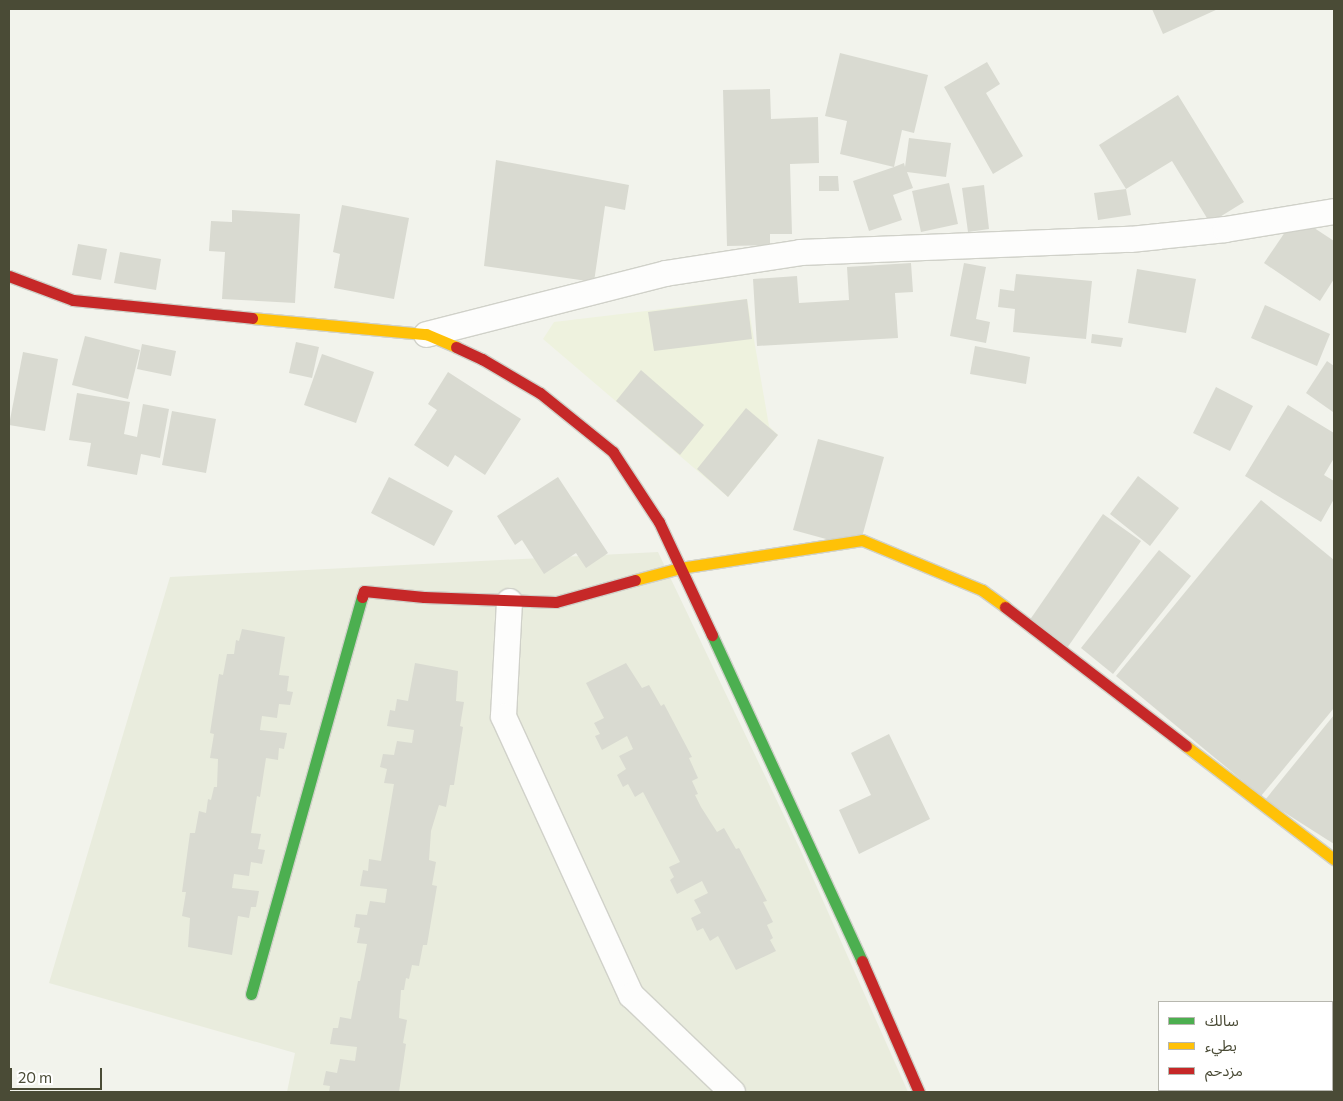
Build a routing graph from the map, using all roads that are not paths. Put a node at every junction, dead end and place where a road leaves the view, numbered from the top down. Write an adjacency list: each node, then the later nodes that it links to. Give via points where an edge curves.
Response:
1 (1334, 211): 3 (street, via 1225,229 1130,239 800,252 665,273)
2 (9, 276): 3 (street, via 73,300)
3 (426, 334): 4 (street, via 482,359 540,393 613,452 659,522)
4 (680, 568): 5 (street, via 556,602); 6 (street, via 862,540 982,590); 9 (street, via 828,882)
5 (509, 601): 7 (street, via 364,591); 8 (street, via 503,716 631,995)
6 (1334, 859)
7 (250, 994)
8 (732, 1092)
9 (919, 1092)

